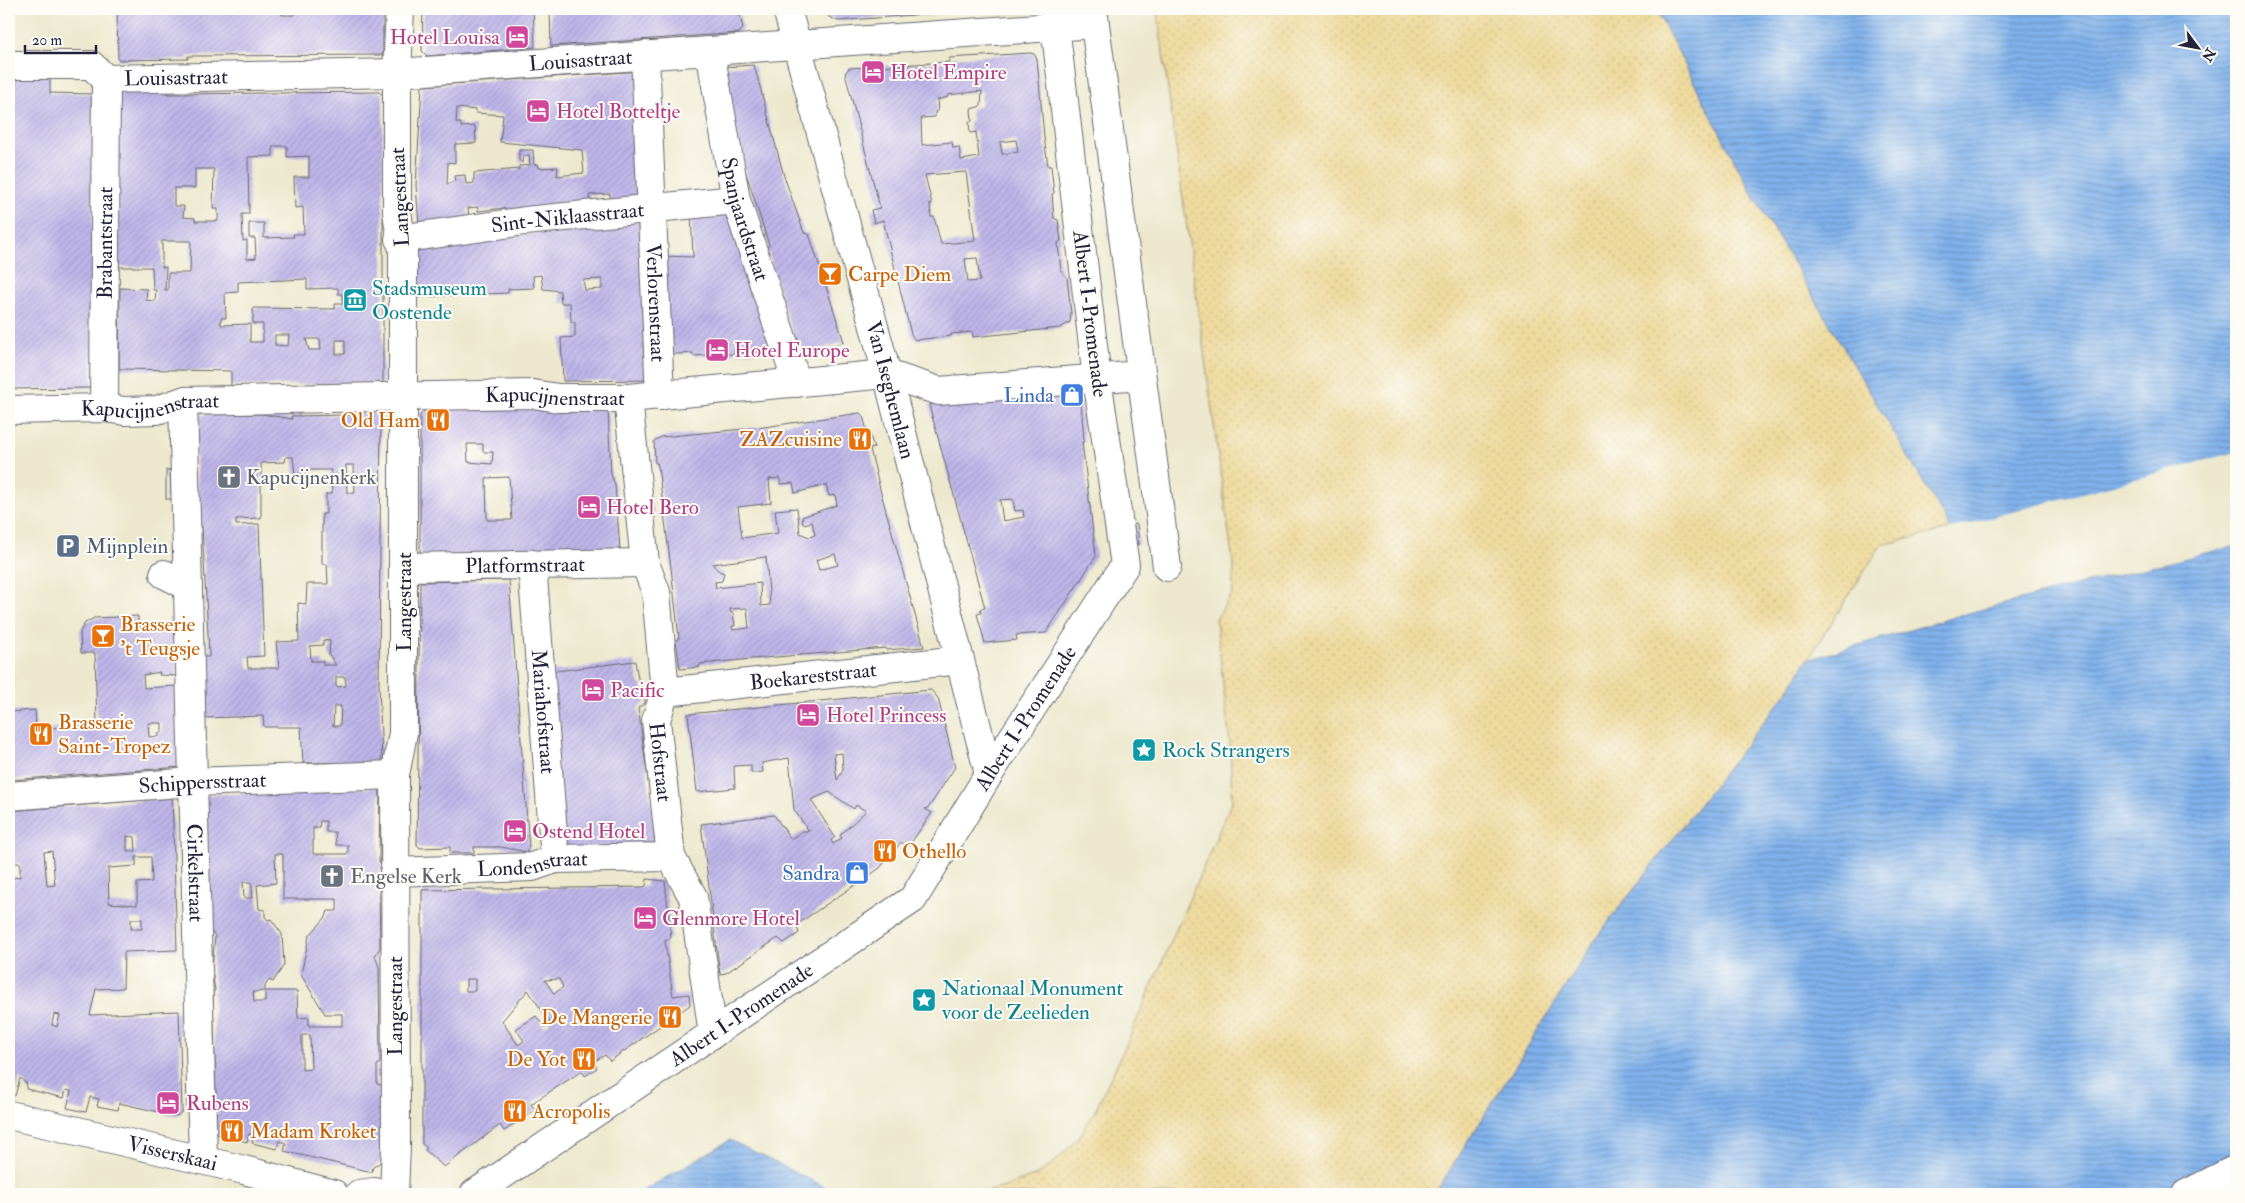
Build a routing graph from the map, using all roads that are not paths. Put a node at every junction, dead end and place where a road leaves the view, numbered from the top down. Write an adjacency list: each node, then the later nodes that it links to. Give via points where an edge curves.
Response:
1 (400, 9): 9 (street, Langestraat)
2 (787, 9): 5 (street, Van Iseghemlaan)
3 (1094, 16): 4 (street, Louisastraat); 15 (street, Albert I-Promenade)
4 (1054, 18): 5 (street, Louisastraat); 16 (street, Albert I-Promenade)
5 (798, 45): 6 (street, Louisastraat); 14 (street, Van Iseghemlaan)
6 (710, 51): 7 (street, Louisastraat); 11 (street, Spanjaardstraat)
7 (645, 55): 9 (street, Louisastraat); 12 (street, Verlorenstraat)
8 (9, 64): 10 (street, via 91,65)
9 (397, 73): 10 (street, Louisastraat); 13 (street, Langestraat, via 397,212)
10 (106, 79): 22 (street, Brabantstraat)
11 (736, 200): 12 (street, Sint-Niklaasstraat); 17 (street, Spanjaardstraat)
12 (653, 209): 13 (street, Sint-Niklaasstraat, via 525,221); 19 (street, Verlorenstraat)
13 (400, 239): 18 (street, Langestraat, via 403,251)
14 (886, 374): 16 (street, Kapucijnenstraat, via 939,391); 17 (street, Kapucijnenstraat); 30 (street, Van Iseghemlaan)
15 (1140, 375): 16 (street, Kapucijnenstraat); 27 (street, Albert I-Promenade)
16 (1098, 379): 32 (street, Albert I-Promenade, via 1124,565)
17 (797, 383): 19 (street, Kapucijnenstraat)
18 (404, 396): 20 (street, Kapucijnenstraat, via 533,394 558,398); 21 (street, Kapucijnenstraat); 26 (street, Langestraat)
19 (660, 396): 20 (street, Kapucijnenstraat)
20 (628, 398): 24 (street, Hofstraat)
21 (184, 401): 22 (street, Kapucijnenstraat, via 157,410 125,412); 29 (street, Cirkelstraat)
22 (104, 408): 23 (street, Kapucijnenstraat)
23 (9, 410)
24 (645, 563): 25 (street, Platformstraat); 31 (street, Hofstraat, via 656,592)
25 (532, 564): 26 (street, Platformstraat); 37 (street, Mariahofstraat)
26 (404, 567): 33 (street, Langestraat, via 403,734)
27 (1167, 567)
28 (164, 574): 29 (street)
29 (188, 586): 34 (street, Cirkelstraat)
30 (960, 660): 31 (street, Boekareststraat); 32 (street, Van Iseghemlaan)
31 (665, 692): 36 (street, Hofstraat, via 656,720)
32 (989, 774): 39 (street, Albert I-Promenade, via 913,899)
33 (395, 775): 34 (street, Schippersstraat); 38 (street, Langestraat)
34 (193, 782): 35 (street, Schippersstraat); 41 (street, Cirkelstraat)
35 (9, 796)
36 (671, 857): 37 (street, Londenstraat); 39 (street, Hofstraat, via 693,897)
37 (555, 859): 38 (street, Londenstraat, via 532,867)
38 (394, 872): 46 (street, Langestraat)
39 (713, 1034): 47 (street, Albert I-Promenade)
40 (9, 1114): 41 (street, Visserskaai)
41 (203, 1160): 43 (street, Visserskaai)
42 (2236, 1169): 48 (street)
43 (334, 1194)
44 (359, 1194): 45 (street)
45 (385, 1194)
46 (394, 1194)
47 (474, 1194)
48 (2186, 1194)

